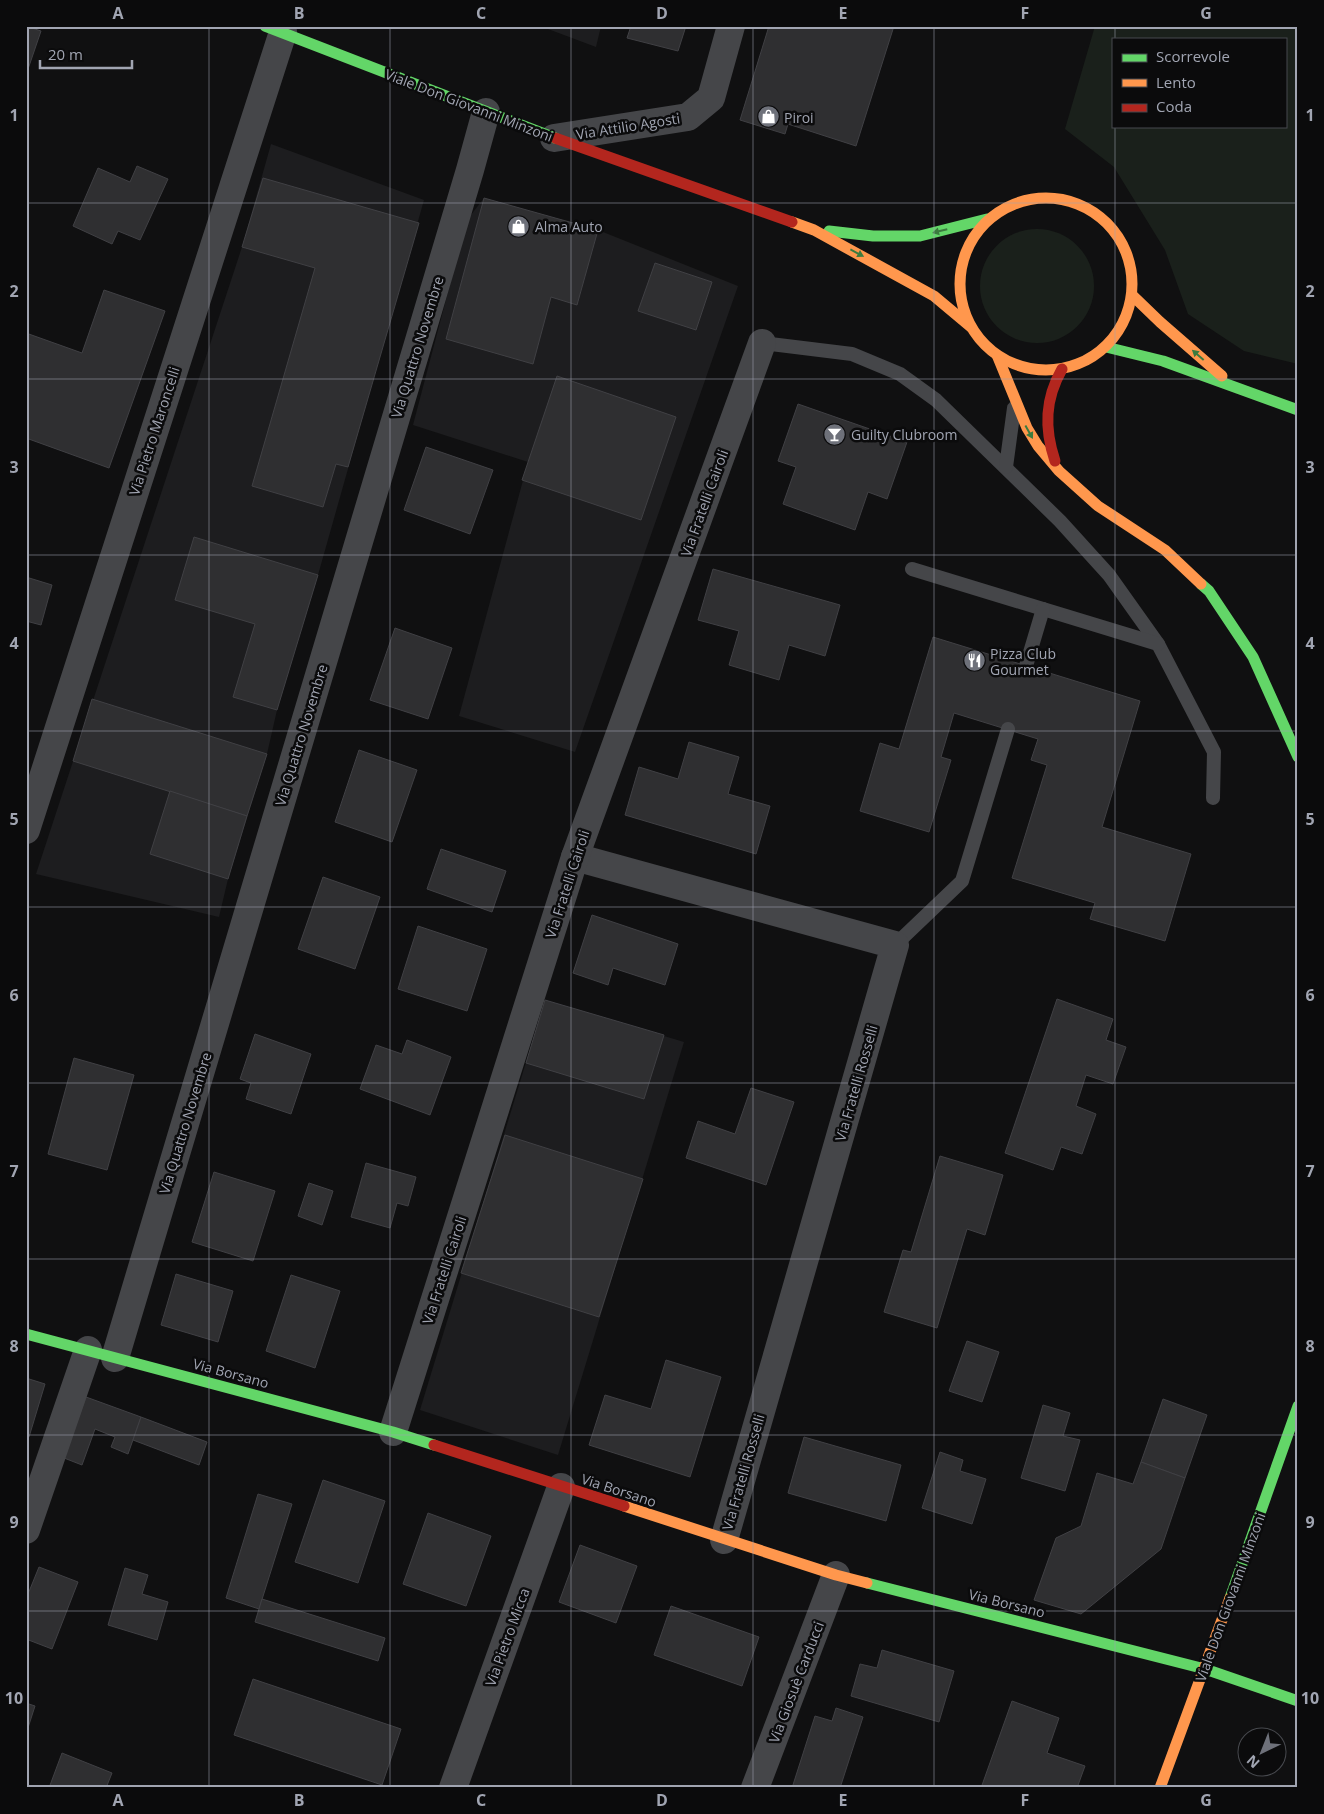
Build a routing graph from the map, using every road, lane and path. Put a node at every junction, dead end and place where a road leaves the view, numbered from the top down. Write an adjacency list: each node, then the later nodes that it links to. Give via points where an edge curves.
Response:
1 (731, 26): 4 (street, Via Attilio Agosti, via 711,98 688,117)
2 (274, 29): 3 (street, Viale Don Giovanni Minzoni); 25 (street, Via Pietro Maroncelli)
3 (486, 112): 4 (street, Viale Don Giovanni Minzoni); 30 (street, Via Quattro Novembre)
4 (554, 138): 6 (street, Viale Don Giovanni Minzoni)
5 (987, 219): 6 (street, Viale Don Giovanni Minzoni, one-way to 6, via 920,236 873,236); 7 (street, via 1013,203 1042,197 1072,201 1099,215 1120,237 1131,265); 8 (street, via 969,242 960,270 960,299)
6 (814, 230): 8 (street, Viale Don Giovanni Minzoni, one-way to 8, via 934,296)
7 (1132, 295): 10 (street, via 1124,324); 13 (street, one-way to 7)
8 (970, 327): 11 (street)
9 (762, 343): 16 (lane, via 852,354 900,374 936,400); 26 (street, Via Fratelli Cairoli)
10 (1106, 347): 12 (street, via 1085,362); 13 (street, via 1162,361)
11 (997, 355): 12 (street, via 1017,366 1039,371); 14 (street)
12 (1062, 369): 17 (street, via 1055,380 1047,409 1050,448)
13 (1235, 386): 15 (street)
14 (1015, 400): 16 (lane); 17 (street, one-way to 17, via 1026,428)
15 (1298, 410)
16 (1006, 467): 20 (lane, via 1109,576)
17 (1059, 471): 23 (street, via 1098,506 1165,550 1209,591 1253,657)
18 (912, 569): 19 (lane)
19 (1043, 609): 20 (lane); 21 (lane)
20 (1158, 644): 24 (lane, via 1214,752)
21 (1026, 666)
22 (1008, 729): 27 (lane, via 962,881)
23 (1298, 757)
24 (1213, 798)
25 (26, 830)
26 (575, 857): 27 (street); 32 (street, Via Fratelli Cairoli)
27 (896, 945): 35 (street, Via Fratelli Rosselli)
28 (26, 1334): 29 (street, Via Borsano)
29 (88, 1350): 30 (street, Via Borsano); 34 (street)
30 (115, 1358): 32 (street, Via Borsano)
31 (1298, 1406): 37 (street, Viale Don Giovanni Minzoni)
32 (393, 1432): 33 (street, Via Borsano)
33 (561, 1487): 35 (street, Via Borsano); 39 (street, Via Pietro Micca)
34 (26, 1530)
35 (724, 1540): 36 (street, Via Borsano)
36 (836, 1576): 37 (street, Via Borsano); 40 (street, Via Giosuè Carducci)
37 (1204, 1669): 38 (street, Via Borsano); 41 (street, Viale Don Giovanni Minzoni)
38 (1298, 1702)
39 (453, 1788)
40 (755, 1788)
41 (1160, 1788)

